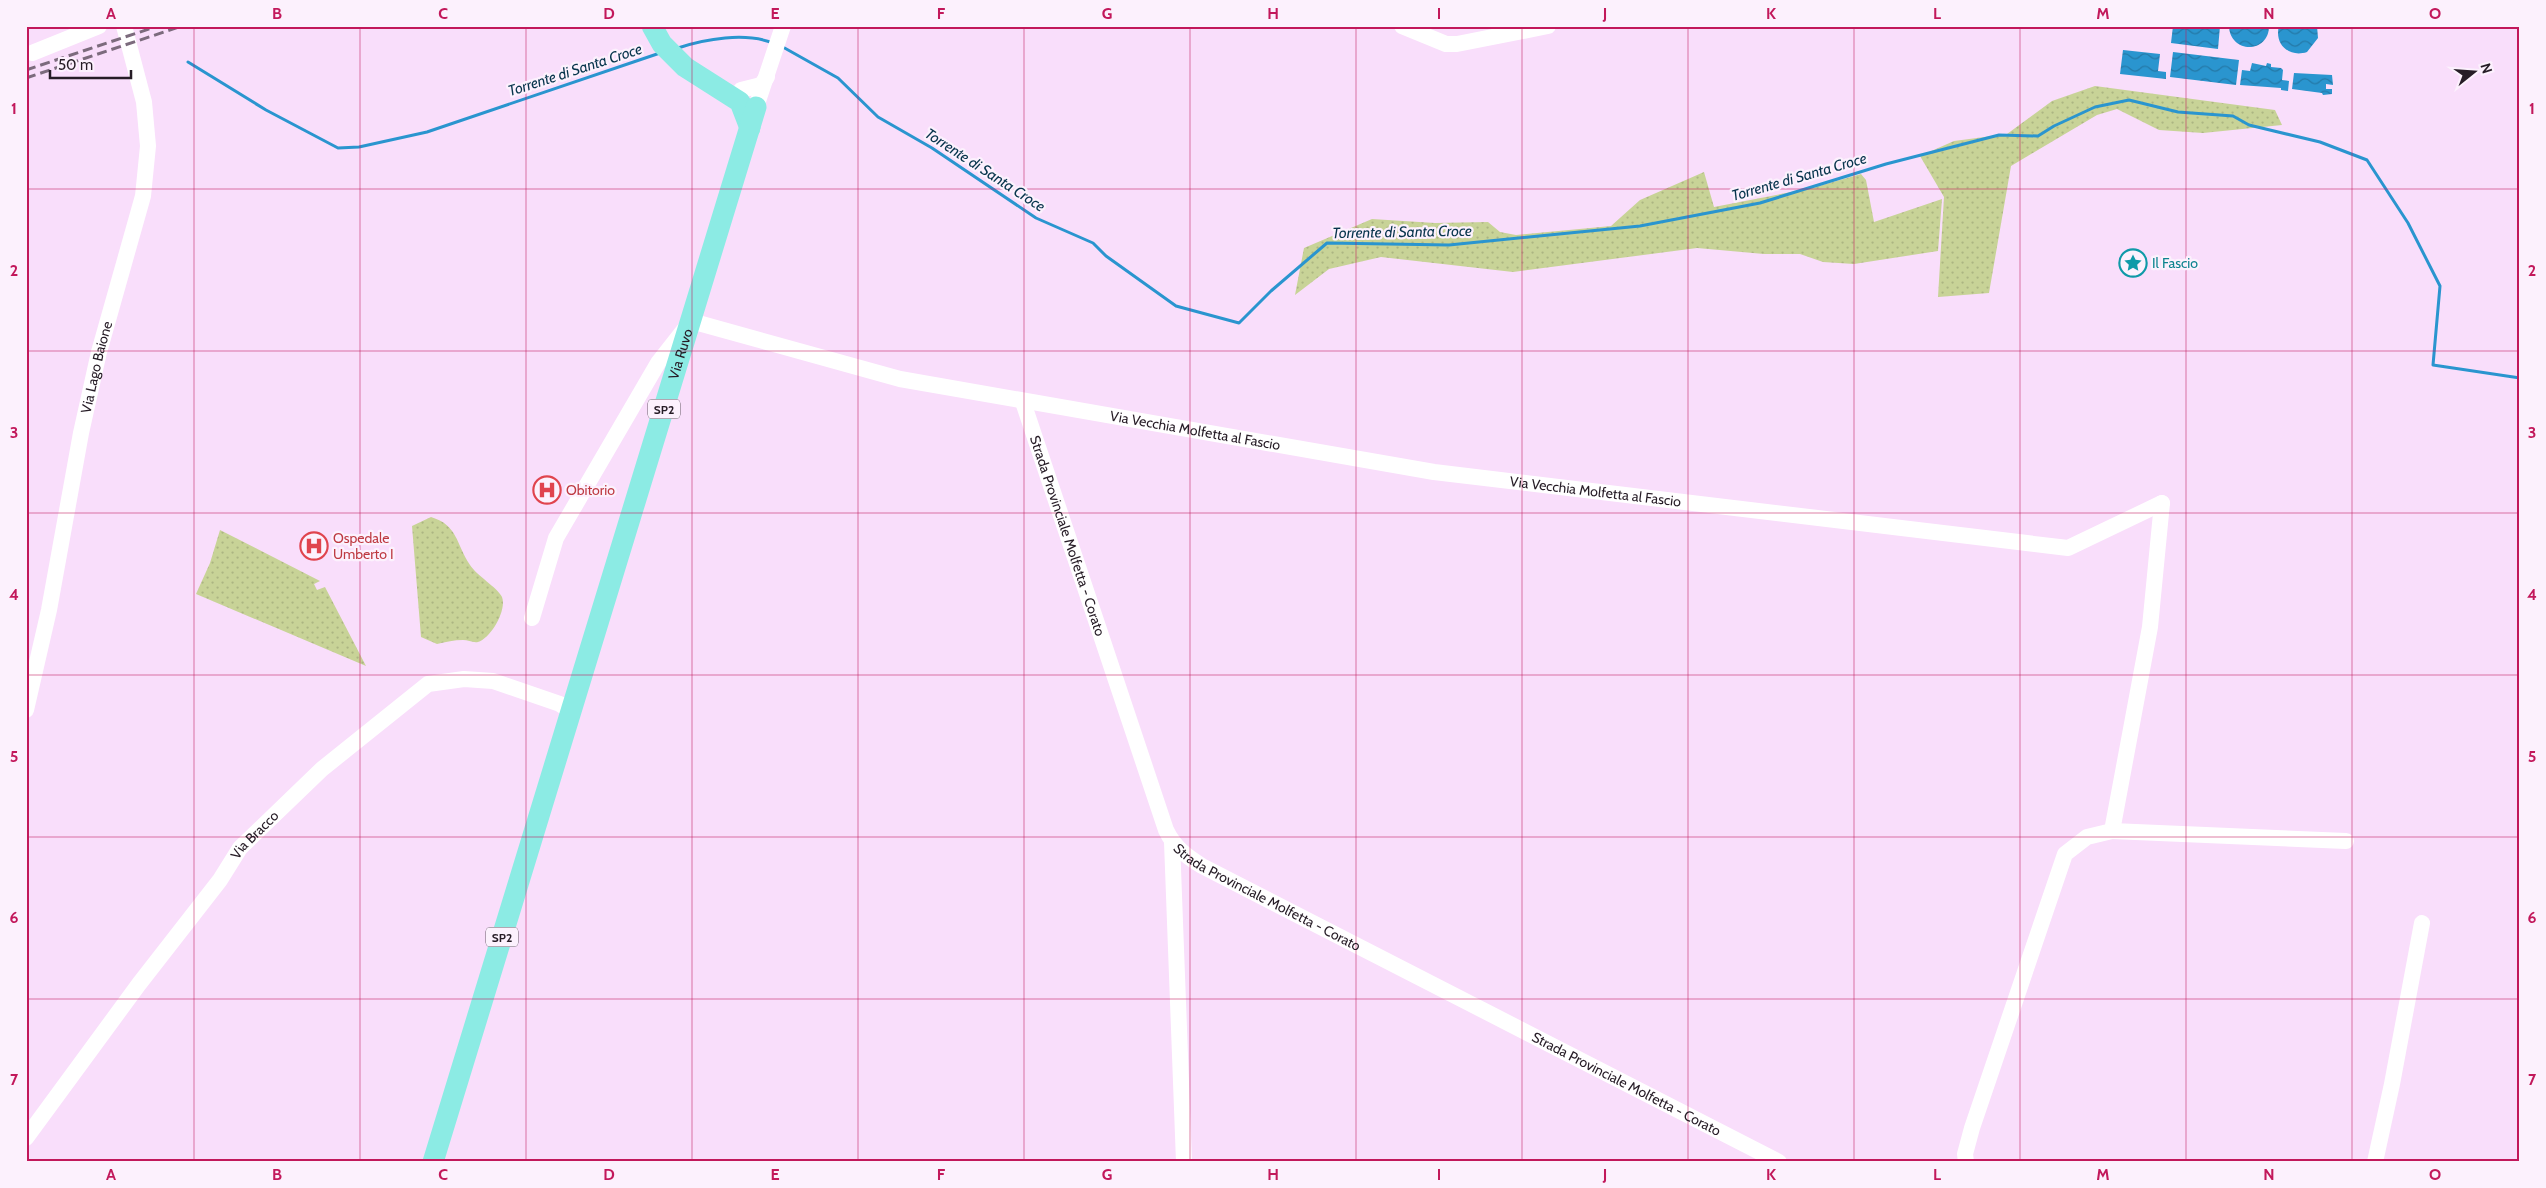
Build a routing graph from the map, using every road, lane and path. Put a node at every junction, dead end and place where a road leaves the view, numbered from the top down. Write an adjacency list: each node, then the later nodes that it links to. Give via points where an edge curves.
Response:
1 (124, 26): 12 (street, Via Lago Baione, via 144,102 148,146 143,196 80,433 49,610)
2 (652, 26): 8 (main road, via 662,44 685,67)
3 (784, 26): 8 (street, Via Ruvo, via 769,73)
4 (1402, 26): 5 (street, via 1446,44)
5 (1548, 26)
6 (93, 29): 7 (street)
7 (32, 54)
8 (746, 100): 9 (main road, Via Ruvo / SP2, via 750,128)
9 (691, 321): 10 (street, Via Vecchia Molfetta al Fascio, via 891,377); 11 (street, via 658,363 556,538); 13 (main road, Via Ruvo / SP2)
10 (1023, 402): 14 (street, Via Vecchia Molfetta al Fascio, via 1434,472 2068,548 2162,503 2150,628); 16 (street, Strada Provinciale Molfetta - Corato, via 1162,821)
11 (532, 618)
12 (26, 710)
13 (572, 712): 18 (street, Via Bracco, via 560,704 493,681 464,679 428,684 322,769 240,848 220,880); 19 (main road, SP2)
14 (2112, 831): 15 (street); 22 (street, via 2087,837 2065,854 1972,1128)
15 (2346, 841)
16 (1172, 842): 20 (street); 21 (street, Strada Provinciale Molfetta - Corato, via 1202,866)
17 (2422, 923): 23 (street)
18 (26, 1138)
19 (433, 1162)
20 (1184, 1162)
21 (1779, 1162)
22 (1966, 1162)
23 (2375, 1162)

